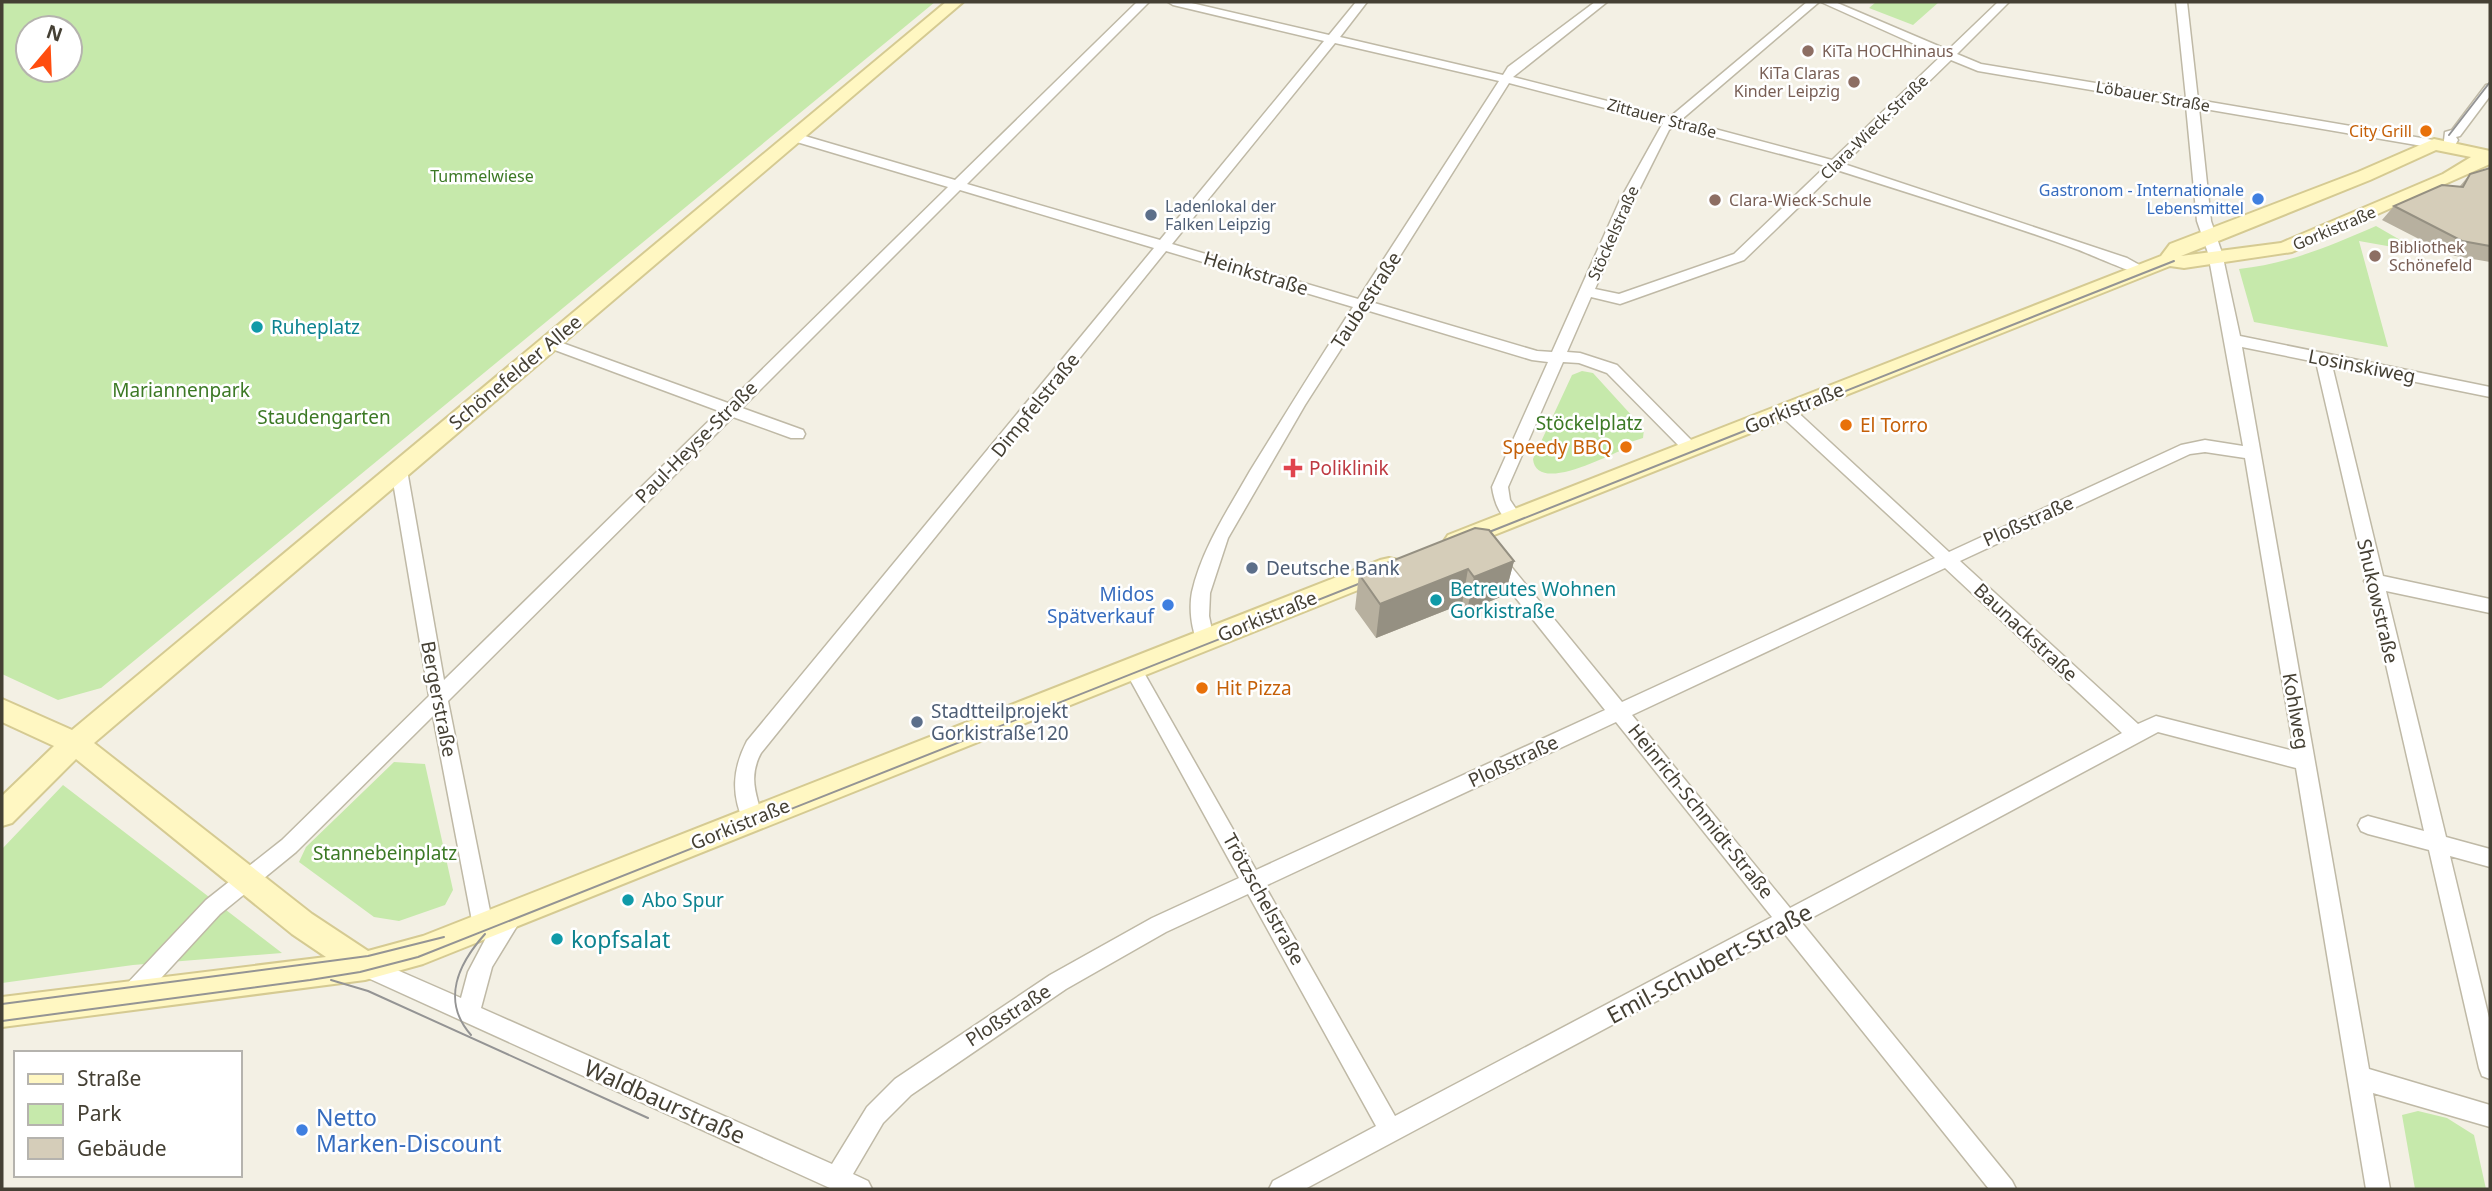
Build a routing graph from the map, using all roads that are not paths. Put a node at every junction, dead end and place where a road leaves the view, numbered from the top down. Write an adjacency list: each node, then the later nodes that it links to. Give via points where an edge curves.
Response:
1 (954, 2): 16 (main road, Schönefelder Allee)
2 (1143, 2): 20 (street, Paul-Heyse-Straße)
3 (1173, 2): 10 (street, Zittauer Straße)
4 (1362, 2): 10 (street, Dimpfelstraße)
5 (1602, 2): 12 (street, Taubestraße, via 1521,61)
6 (1814, 2): 15 (street, Stöckelstraße)
7 (1826, 2): 11 (street, Löbauer Straße)
8 (2004, 2): 11 (street, Clara-Wieck-Straße)
9 (2182, 2): 14 (street, Kohlweg)
10 (1332, 39): 12 (street, Zittauer Straße); 22 (street, Dimpfelstraße)
11 (1949, 54): 14 (street, Löbauer Straße, via 1978,66); 19 (street, Clara-Wieck-Straße)
12 (1506, 78): 15 (street, Zittauer Straße); 27 (street, Taubestraße)
13 (2490, 88): 17 (street, via 2456,133 2449,135 2452,140)
14 (2191, 103): 17 (street, Löbauer Straße); 21 (street, Kohlweg)
15 (1670, 120): 19 (street, Zittauer Straße); 26 (street, Stöckelstraße, via 1646,160)
16 (793, 137): 20 (street, Heinkstraße); 29 (main road, Schönefelder Allee)
17 (2441, 145): 18 (main road, Löbauer Straße); 21 (main road, Gorkistraße)
18 (2490, 157): 23 (main road, Gorkistraße, via 2285,248)
19 (1835, 166): 25 (street, Zittauer Straße, via 2025,226); 26 (street, Clara-Wieck-Straße, via 1739,257 1620,299)
20 (957, 185): 22 (street, Heinkstraße); 33 (street, Paul-Heyse-Straße)
21 (2207, 235): 23 (street, Kohlweg); 24 (main road, Gorkistraße, via 2177,248)
22 (1165, 246): 27 (street, Heinkstraße); 55 (street, Dimpfelstraße, via 754,747 742,768)
23 (2217, 258): 24 (main road, Gorkistraße); 28 (street, Kohlweg)
24 (2168, 260): 25 (main road, Gorkistraße)
25 (2140, 271): 34 (main road, Gorkistraße)
26 (1587, 292): 30 (street, Stöckelstraße)
27 (1363, 306): 30 (street, Heinkstraße, via 1537,356); 46 (street, Taubestraße, via 1299,402 1220,537 1201,593)
28 (2233, 341): 31 (street, Losinskiweg); 37 (street, Kohlweg)
29 (549, 343): 33 (street); 38 (main road, Schönefelder Allee)
30 (1559, 358): 36 (street, Heinkstraße, via 1598,362 1612,369); 39 (street, Stöckelstraße, via 1500,487 1502,501)
31 (2323, 358): 32 (street, Losinskiweg); 44 (street, Shukowstraße)
32 (2490, 391)
33 (730, 409): 35 (street); 48 (street, Paul-Heyse-Straße)
34 (1786, 411): 36 (main road, Gorkistraße); 43 (street, Baunackstraße)
35 (797, 434)
36 (1691, 448): 39 (main road, Gorkistraße)
37 (2252, 453): 43 (street, Ploßstraße, via 2205,446 2188,449); 53 (street, Kohlweg)
38 (399, 470): 48 (street, Bergerstraße); 52 (main road, Schönefelder Allee)
39 (1514, 518): 40 (main road, Gorkistraße)
40 (1475, 534): 41 (main road, Gorkistraße); 50 (street, Heinrich-Schmidt-Straße)
41 (1438, 548)
42 (1415, 557): 46 (main road, Gorkistraße)
43 (1946, 558): 50 (street, Ploßstraße); 51 (street, Baunackstraße)
44 (2373, 581): 45 (street); 57 (street, Shukowstraße)
45 (2490, 607)
46 (1205, 640): 47 (main road, Gorkistraße)
47 (1133, 669): 55 (main road, Gorkistraße); 59 (street, Trötzschelstraße)
48 (438, 696): 60 (street, Paul-Heyse-Straße, via 289,846); 63 (street, Bergerstraße)
49 (2, 710): 52 (main road)
50 (1620, 712): 59 (street, Ploßstraße); 62 (street, Heinrich-Schmidt-Straße)
51 (2136, 734): 53 (street, via 2157,724); 62 (street, Emil-Schubert-Straße)
52 (75, 743): 54 (main road); 60 (main road)
53 (2305, 762): 69 (street, Kohlweg)
54 (2, 814)
55 (752, 819): 61 (main road, Gorkistraße)
56 (2368, 825): 57 (street)
57 (2435, 843): 58 (street); 68 (street, Shukowstraße)
58 (2490, 858)
59 (1253, 879): 71 (street, Trötzschelstraße); 72 (street, Ploßstraße, via 1098,958 934,1064 875,1115)
60 (247, 881): 64 (main road); 65 (street, via 213,907)
61 (515, 913): 63 (main road, Gorkistraße); 67 (street, via 482,961)
62 (1790, 920): 71 (street, Emil-Schubert-Straße); 73 (street, Heinrich-Schmidt-Straße)
63 (483, 926): 64 (main road, Gorkistraße)
64 (365, 966): 65 (main road); 67 (street, Waldbaurstraße)
65 (130, 996): 66 (main road)
66 (2, 1012)
67 (470, 1013): 72 (street, Waldbaurstraße)
68 (2490, 1069)
69 (2360, 1078): 70 (street); 76 (street, Kohlweg)
70 (2490, 1116)
71 (1391, 1131): 75 (street, Emil-Schubert-Straße)
72 (836, 1179): 74 (street, Waldbaurstraße)
73 (1997, 1187)
74 (860, 1189)
75 (1281, 1189)
76 (2378, 1189)

